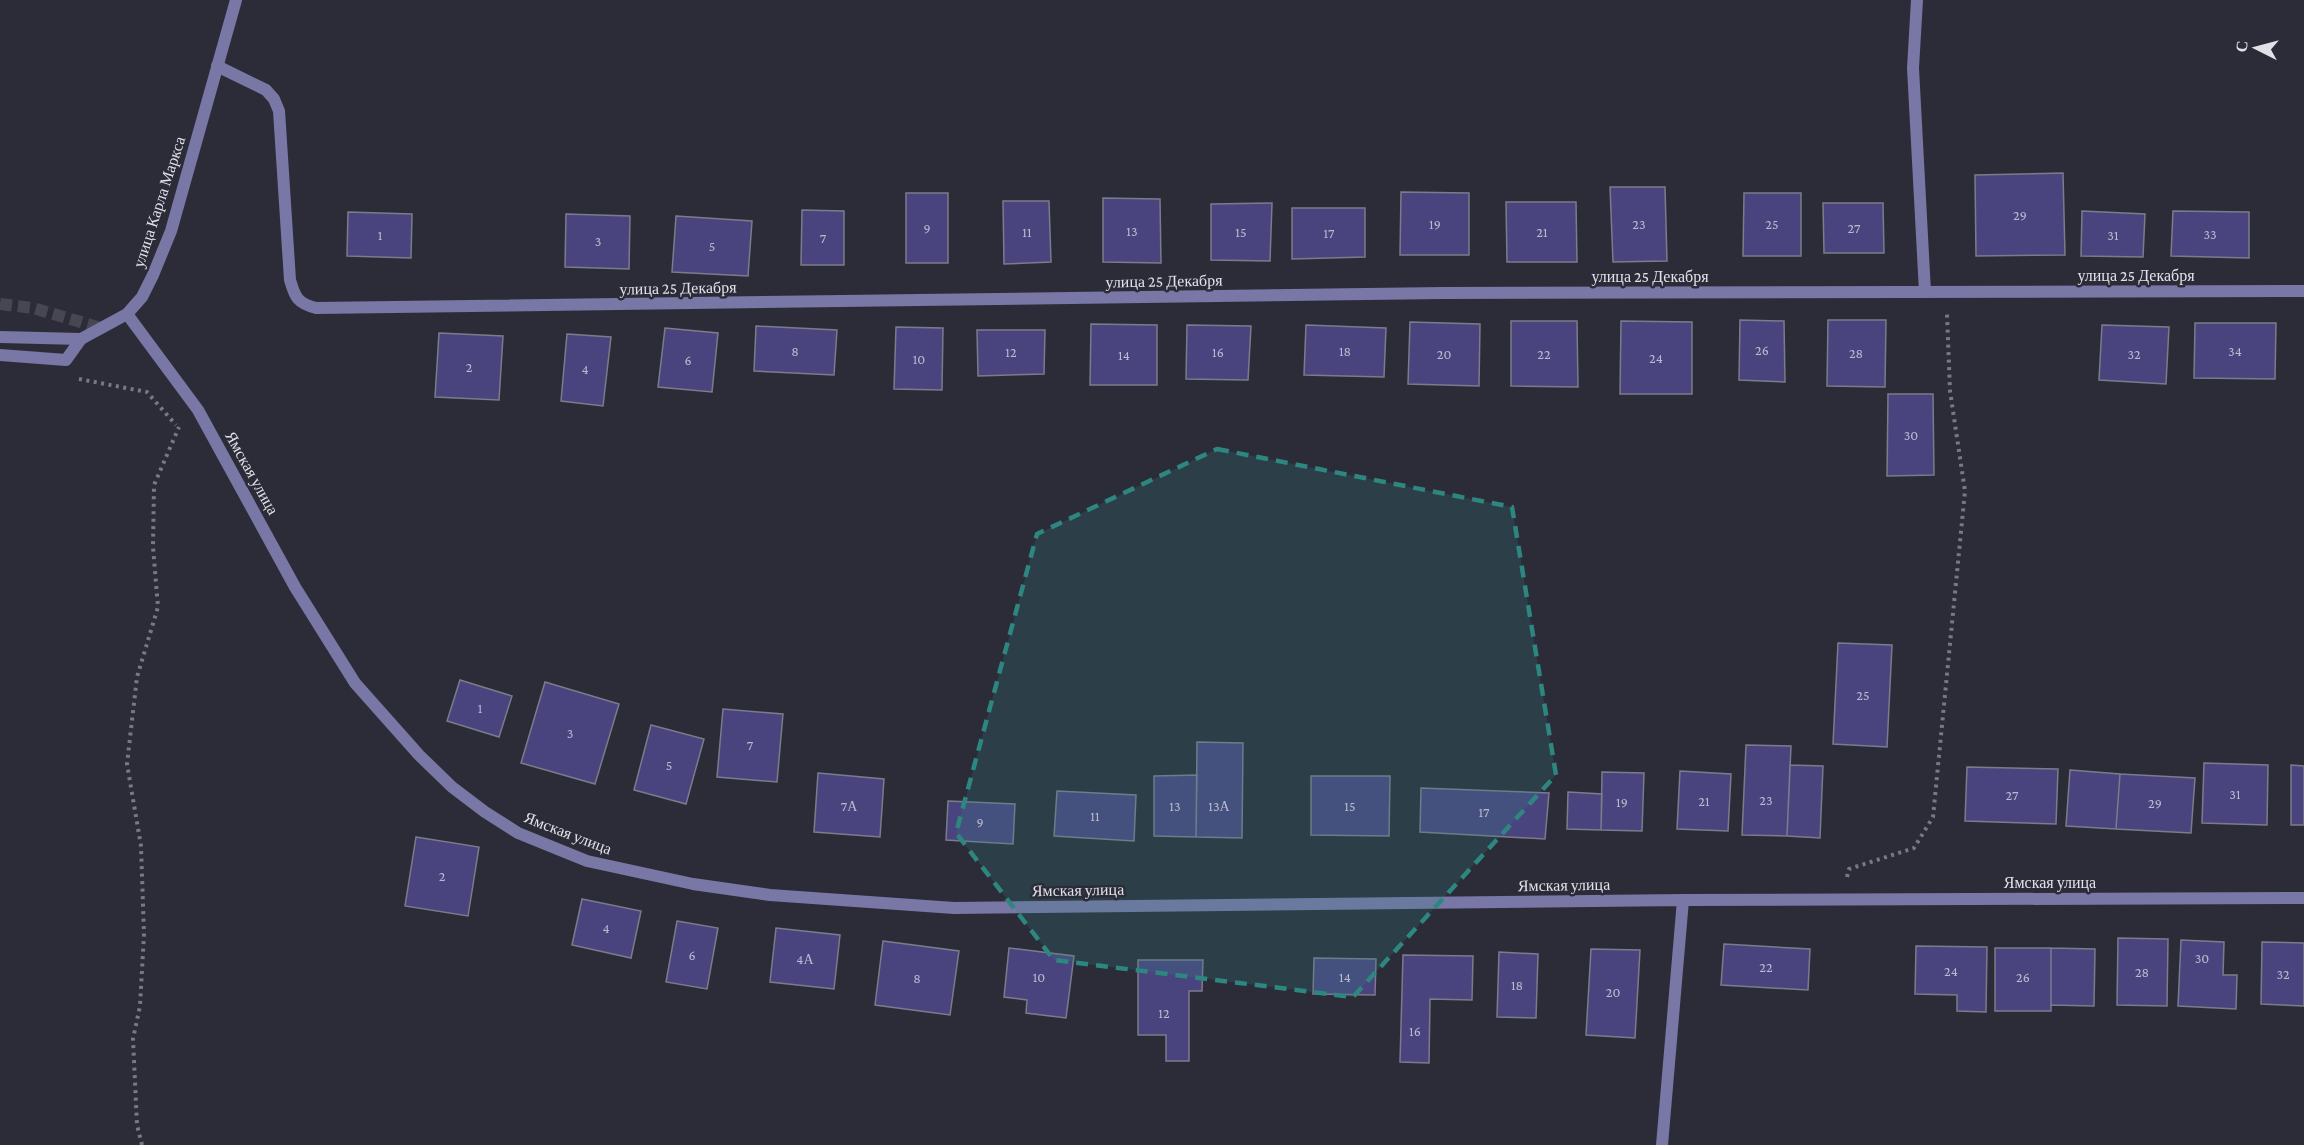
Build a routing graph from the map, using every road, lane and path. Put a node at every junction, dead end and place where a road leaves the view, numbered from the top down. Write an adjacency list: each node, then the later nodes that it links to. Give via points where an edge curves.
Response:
1 (236, 0): 3 (street, улица Карла Маркса)
2 (1917, 0): 5 (street, via 1913,68)
3 (217, 66): 5 (street, улица 25 Декабря, via 266,90 279,111 290,280 293,293 302,304 316,308 1443,293); 6 (street, улица Карла Маркса, via 171,231 142,297)
4 (2304, 291): 5 (street, улица 25 Декабря)
5 (1925, 292): 15 (path, via 1947,308 1950,391 1965,491 1934,817 1914,848 1849,869)
6 (127, 314): 8 (street, улица Карла Маркса); 11 (street, Ямская улица)
7 (0, 337): 8 (street, улица Карла Маркса)
8 (81, 339): 9 (street, via 66,360)
9 (0, 355)
10 (78, 379): 12 (path, via 147,392)
11 (190, 398): 12 (path); 14 (street, Ямская улица, via 295,587 356,683 419,755 468,800 518,833 587,861 693,884 770,895 954,908)
12 (178, 428): 16 (path, via 154,485 153,547 158,607 137,677 127,764 141,857 144,934 134,1039 137,1125)
13 (2304, 898): 15 (street, Ямская улица)
14 (1683, 900): 15 (street, Ямская улица); 17 (street)
15 (1844, 900)
16 (142, 1145)
17 (1662, 1145)

